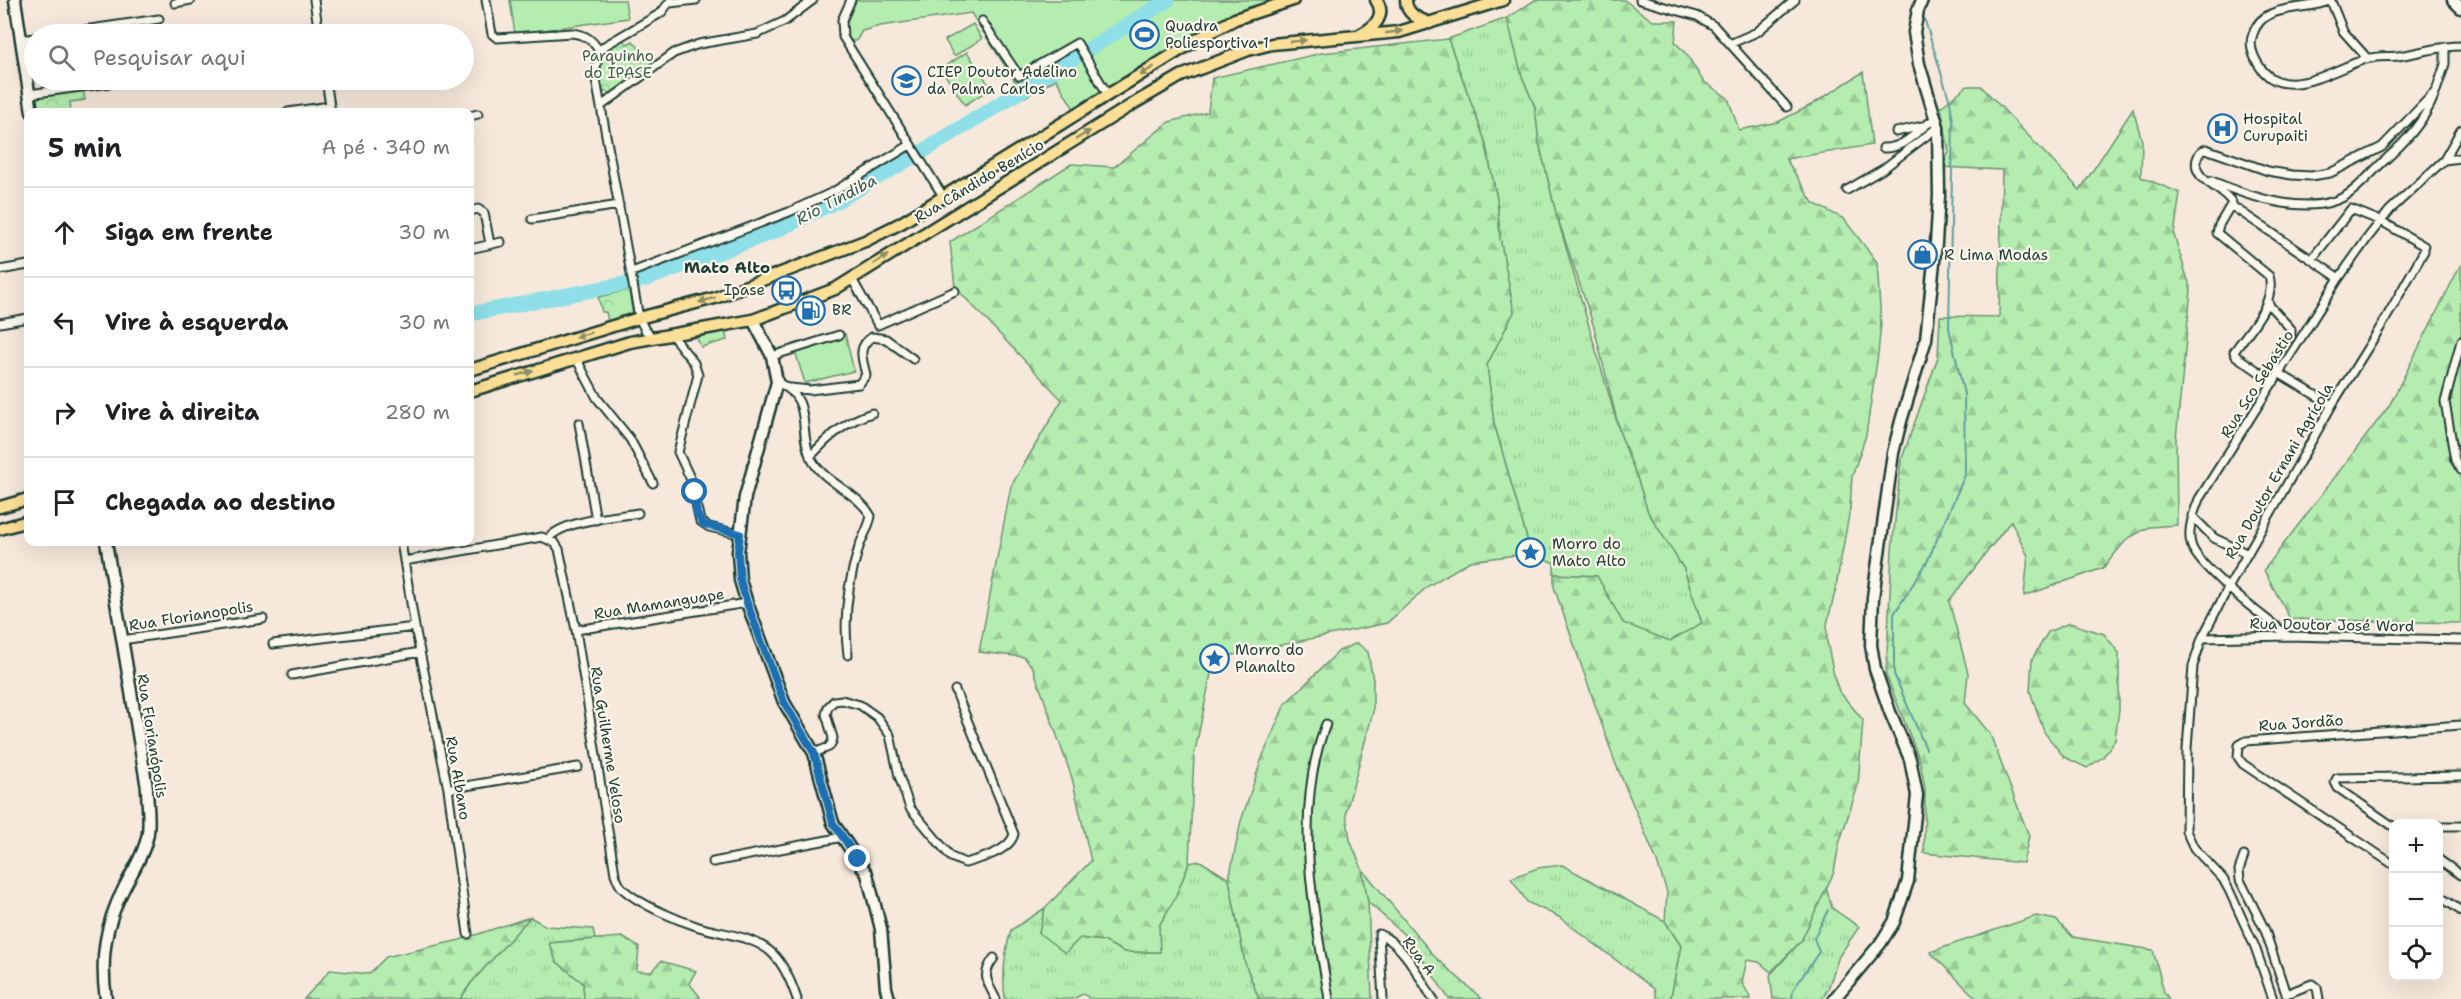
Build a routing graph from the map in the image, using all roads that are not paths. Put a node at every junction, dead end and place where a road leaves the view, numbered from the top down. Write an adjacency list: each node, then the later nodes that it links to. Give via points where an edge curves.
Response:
1 (15, 0): 26 (street)
2 (191, 0): 17 (street)
3 (314, 0): 24 (street)
4 (486, 0): 31 (street, via 492,34 497,38 584,34)
5 (696, 0): 16 (street)
6 (813, 0): 40 (street, via 785,21 757,34 699,44 674,53)
7 (851, 0): 49 (street, via 842,20 843,37)
8 (1293, 0): 39 (main road, Rua Cândido Benício, one-way to 39, via 1218,27)
9 (1376, 0): 25 (main road, via 1380,18)
10 (1406, 0): 22 (main road, via 1411,14)
11 (1503, 0): 22 (main road, Rua Cândido Benício)
12 (1640, 0): 28 (street, via 1704,20)
13 (1795, 0): 28 (street, via 1757,32)
14 (2453, 0): 19 (street)
15 (2331, 1): 32 (street, via 2343,31); 32 (street, via 2281,10 2265,16 2255,26 2251,40 2254,56 2264,72 2279,81 2296,84)
16 (670, 2): 31 (street, via 656,17)
17 (175, 3)
18 (1920, 5): 44 (street, via 1915,45)
19 (2461, 8)
20 (159, 19): 23 (street)
21 (982, 21): 39 (street, via 1019,76 1076,43)
22 (1430, 23): 25 (main road, Rua Cândido Benício, one-way to 22, via 1399,32)
23 (125, 24)
24 (318, 24)
25 (1358, 35): 68 (main road, Rua Cândido Benício, one-way to 25, via 1181,76 1272,44)
26 (21, 40): 27 (street); 33 (street)
27 (24, 40)
28 (1732, 43): 41 (street)
29 (2461, 46): 30 (street)
30 (2445, 47): 32 (street); 37 (street, via 2445,64)
31 (599, 51): 40 (street, via 595,74)
32 (2367, 58)
33 (24, 60)
34 (29, 90): 38 (street)
35 (53, 90): 38 (street)
36 (328, 90): 43 (street)
37 (2436, 91): 52 (street, via 2428,112 2400,146 2349,193 2333,201 2277,202 2247,196); 52 (street, via 2382,147 2330,173 2311,176 2268,171 2206,149 2201,151 2196,165)
38 (29, 93): 42 (street)
39 (1108, 95): 54 (main road, Rua Cândido Benício)
40 (601, 106): 55 (street)
41 (1787, 107)
42 (31, 108)
43 (331, 108)
44 (1937, 122): 45 (street); 53 (street, via 1890,164); 141 (street, via 1939,196 1926,339 1893,453 1871,625 1875,669 1914,772 1917,795 1912,851 1908,881 1894,922)
45 (1924, 125): 47 (street); 48 (street, via 1903,144)
46 (2461, 130): 51 (street, Rua Sco Sebastio)
47 (1896, 132)
48 (1883, 148)
49 (914, 151): 54 (street); 66 (street, via 789,212)
50 (2461, 158): 51 (street)
51 (2445, 160): 59 (street, Rua Sco Sebastio)
52 (2201, 177): 56 (street, via 2228,196)
53 (1847, 190)
54 (943, 196): 71 (main road, Rua Cândido Benício, one-way to 71, via 865,241 715,298)
55 (619, 205): 58 (street); 66 (street)
56 (2232, 206): 63 (street); 70 (street, via 2217,233 2269,276)
57 (474, 210): 61 (street, via 484,213)
58 (532, 219)
59 (2382, 221): 63 (street, via 2348,210); 67 (street, Rua Sco Sebastio); 88 (street, Rua Doutor Ernani Agrícola, via 2421,243 2424,251)
60 (501, 242): 61 (street)
61 (490, 244): 62 (street)
62 (474, 248)
63 (2312, 259): 67 (street)
64 (24, 266): 65 (street)
65 (0, 270)
66 (632, 275): 71 (street)
67 (2339, 278): 83 (street, Rua Sco Sebastio)
68 (852, 279): 69 (street, via 878,325); 73 (main road, Rua Cândido Benício)
69 (955, 291)
70 (2268, 300): 83 (street, via 2291,328 2273,361); 85 (street, via 2235,354)
71 (639, 318): 77 (street); 82 (main road, Rua Cândido Benício, one-way to 82)
72 (24, 319): 74 (street)
73 (753, 320): 75 (main road, Rua Cândido Benício); 79 (street)
74 (0, 323)
75 (671, 334): 77 (main road, Rua Cândido Benício); 101 (street, via 694,363 698,375 678,452 695,492 697,514 709,527)
76 (838, 335): 79 (street)
77 (652, 337): 80 (main road, Rua Cândido Benício)
78 (2461, 341): 92 (street, via 2445,402 2455,460)
79 (772, 356): 84 (street)
80 (576, 358): 87 (main road, Rua Cândido Benício, one-way to 80); 93 (street, via 597,398 630,439)
81 (913, 359): 86 (street, via 886,339 872,337 861,350 866,375 859,384 810,390)
82 (474, 369)
83 (2280, 374): 85 (street, Rua Sco Sebastio); 88 (street)
84 (777, 382): 86 (street); 101 (street, via 750,477)
85 (2274, 382): 97 (street, Rua Sco Sebastio)
86 (790, 388): 91 (street, via 802,409)
87 (474, 390)
88 (2332, 405): 105 (street, Rua Doutor Ernani Agrícola)
89 (872, 413): 91 (street, via 836,431)
90 (579, 423): 98 (street)
91 (810, 457): 118 (street, via 820,471 855,496 870,516 848,596)
92 (2461, 470)
93 (653, 483)
94 (24, 500): 95 (main road)
95 (0, 507)
96 (638, 513): 98 (street)
97 (2192, 516): 105 (street, via 2214,538); 107 (street, Rua Sco Sebastio, via 2191,545)
98 (596, 520): 102 (street, via 557,530)
99 (24, 522): 100 (main road)
100 (0, 529)
101 (740, 534): 108 (street, via 740,580)
102 (548, 539): 106 (street); 111 (street, Rua Guilherme Veloso, via 559,549)
103 (107, 546): 114 (street, Rua Florianópolis)
104 (402, 546): 106 (street, Rua Albano)
105 (2248, 554): 107 (street, Rua Doutor Ernani Agrícola)
106 (404, 561): 110 (street, Rua Albano)
107 (2228, 588): 112 (street, Rua Sco Sebastio); 113 (street, Rua Doutor Ernani Agrícola)
108 (747, 603): 111 (street, Rua Mamanguape); 123 (street, via 784,702)
109 (263, 619): 114 (street, Rua Florianopolis)
110 (415, 627): 116 (street); 117 (street, Rua Albano)
111 (576, 630): 144 (street, Rua Guilherme Veloso, via 619,884 676,918 764,947 786,973)
112 (2288, 636): 113 (street, Rua Doutor José Word); 115 (street, Rua Doutor José Word)
113 (2202, 638): 142 (street, Rua Doutor Ernani Agrícola, via 2193,666 2186,831 2194,848 2229,890)
114 (122, 640): 143 (street, Rua Florianópolis, via 147,788 149,822 139,860 110,918 103,960)
115 (2461, 640)
116 (273, 644)
117 (420, 652): 119 (street); 126 (street, Rua Albano)
118 (848, 655)
119 (292, 675)
120 (955, 690): 123 (street, via 1014,834 998,850 965,863 951,857 910,808 885,726 860,705 842,700 828,707 832,742)
121 (1326, 724): 147 (street, via 1312,776 1308,856)
122 (2461, 725): 133 (street, Rua Jordão, via 2246,741 2239,745 2238,757 2243,764)
123 (814, 753): 130 (street, via 828,810)
124 (578, 768): 126 (street)
125 (2461, 776): 127 (street, via 2337,778 2338,788)
126 (448, 789): 138 (street, Rua Albano)
127 (2389, 824)
128 (2443, 826): 129 (street)
129 (2461, 826)
130 (843, 837): 132 (street); 145 (street, via 867,874 875,900)
131 (2244, 856): 140 (street, via 2240,880 2265,930)
132 (712, 862)
133 (2389, 862)
134 (2443, 862): 135 (street)
135 (2461, 875)
136 (2443, 899): 137 (street)
137 (2461, 911)
138 (468, 934)
139 (994, 957): 146 (street, via 986,975)
140 (2286, 994): 142 (street); 150 (street, via 2312,984)
141 (1835, 998)
142 (2273, 998)
143 (106, 999)
144 (797, 999)
145 (889, 999)
146 (996, 999)
147 (1329, 999)
148 (1383, 999): 149 (street, Rua A, via 1379,934 1402,952)
149 (1433, 999)
150 (2319, 999)

